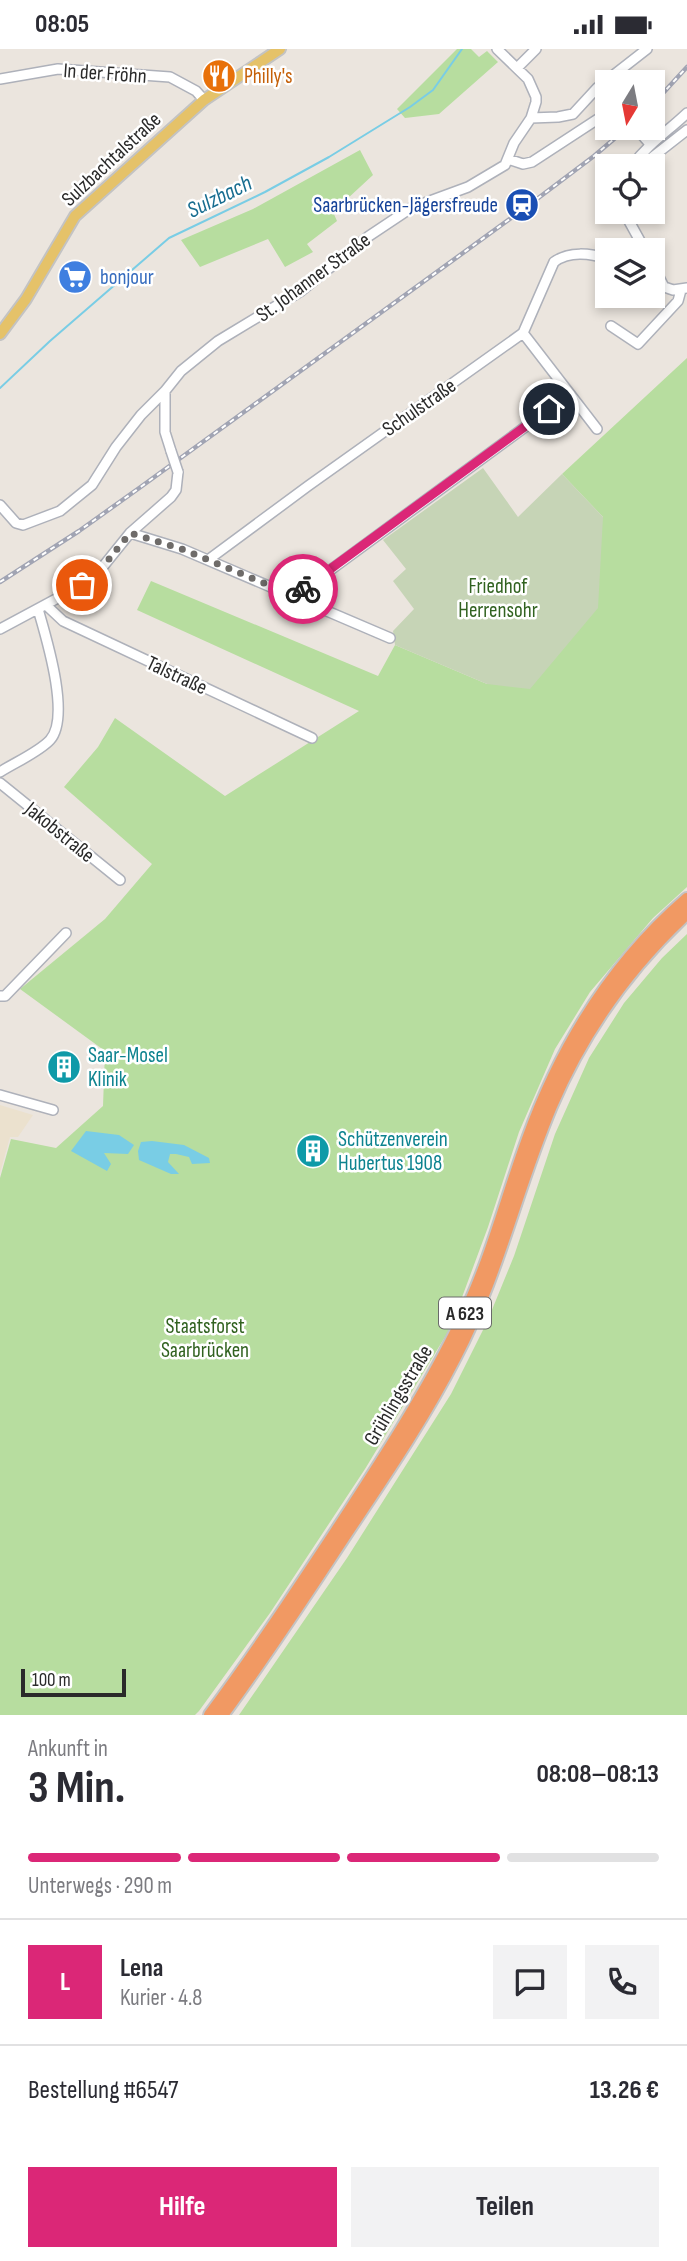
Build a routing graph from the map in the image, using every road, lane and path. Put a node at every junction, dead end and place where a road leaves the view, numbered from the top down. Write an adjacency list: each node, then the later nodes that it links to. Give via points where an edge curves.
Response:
1 (280, 49): 7 (main road, Sulzbachtalstraße)
2 (497, 49): 5 (street)
3 (536, 49): 5 (street)
4 (647, 49): 9 (street, via 597,87 573,114)
5 (517, 68): 9 (street, via 535,91)
6 (0, 79): 7 (street, In der Fröhn, via 58,69 170,77)
7 (204, 100): 21 (main road, Sulzbachtalstraße, via 75,216)
8 (687, 113): 12 (street, via 662,137)
9 (531, 118): 15 (street, St. Johanner Straße)
10 (595, 121): 15 (street, via 532,162 523,165)
11 (687, 130): 14 (street)
12 (647, 141): 13 (street)
13 (639, 154)
14 (656, 154)
15 (508, 159): 22 (street, St. Johanner Straße, via 498,171 411,208 369,236 301,291 208,349)
16 (595, 256): 20 (street, via 564,255 554,262)
17 (665, 287): 18 (street)
18 (684, 289): 19 (street, via 638,344)
19 (611, 326)
20 (523, 333): 23 (street); 27 (street, Schulstraße)
21 (0, 334)
22 (165, 391): 25 (street, St. Johanner Straße, via 116,447 92,485 60,511 23,525); 26 (street, bridge, via 165,432 178,472 176,489)
23 (570, 394): 24 (street); 28 (street)
24 (597, 429)
25 (0, 505)
26 (130, 533): 27 (street); 29 (street, via 97,574)
27 (208, 560): 28 (street)
28 (295, 596): 31 (street)
29 (42, 607): 30 (street); 32 (street, Talstraße); 33 (street, via 59,724 50,739)
30 (0, 629)
31 (390, 638)
32 (312, 738)
33 (0, 772)
34 (0, 783): 35 (street, Jakobstraße)
35 (120, 880)
36 (687, 899): 42 (highway, Grühlingsstraße / A 623, via 622,967 577,1031 542,1102 485,1266 445,1355 358,1498)
37 (687, 913): 43 (highway, A 623, via 630,974 587,1035 551,1106 493,1272 455,1358 367,1502)
38 (66, 933): 39 (street)
39 (0, 996)
40 (0, 1095): 41 (street)
41 (53, 1110)
42 (209, 1715)
43 (222, 1715)

